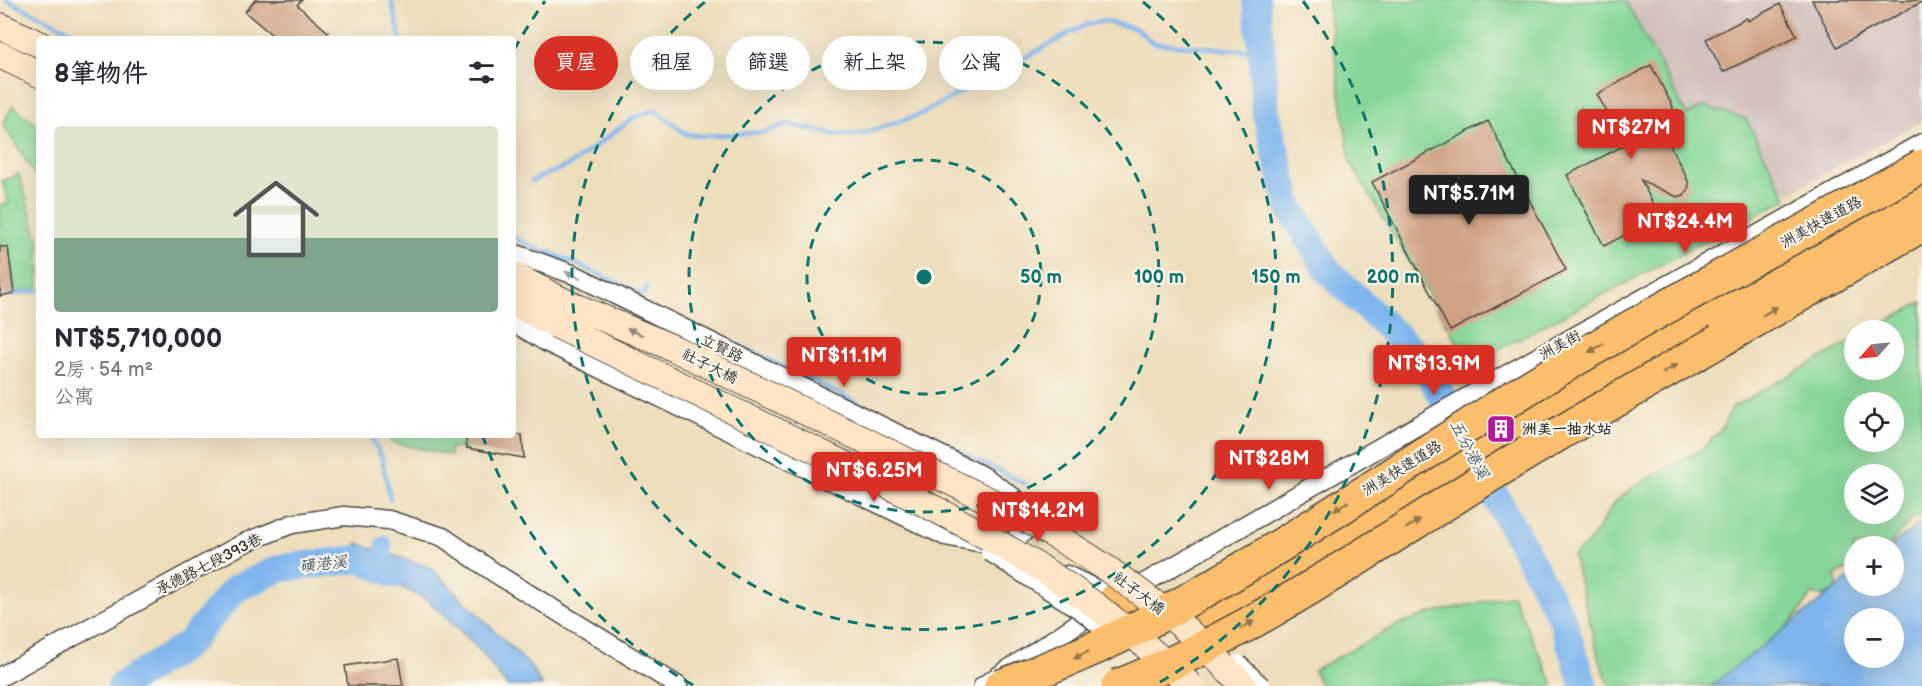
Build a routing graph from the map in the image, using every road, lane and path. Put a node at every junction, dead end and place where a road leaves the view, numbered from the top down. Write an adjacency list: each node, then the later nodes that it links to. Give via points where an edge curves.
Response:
1 (0, 26): 2 (street)
2 (36, 43)
3 (0, 55): 4 (street)
4 (36, 73)
5 (1922, 143): 18 (street, 洲美街)
6 (1922, 166): 20 (highway, 洲美快速道路, one-way to 20, bridge, via 1526,390 1156,618 1076,657)
7 (1922, 196): 18 (highway, via 1590,382 1272,578 1224,597 1187,601)
8 (1922, 225): 24 (highway, one-way to 8, bridge, via 1235,632 1529,451)
9 (516, 254): 16 (street, 立賢路, one-way to 9, via 985,477 575,275)
10 (516, 277): 13 (street)
11 (516, 304): 13 (street)
12 (516, 310): 13 (street)
13 (558, 321): 15 (street, 社子大橋, one-way to 13, bridge); 25 (street, bridge, via 984,548 1082,612); 26 (street, 社子大橋, bridge, via 990,539 1125,628)
14 (516, 324): 17 (street, via 945,536)
15 (673, 348): 27 (street, 社子大橋, bridge, via 1045,529 1107,569 1181,625); 28 (street, bridge, via 782,388 1052,520 1114,559 1189,617)
16 (1031, 511): 17 (street, via 1023,533); 18 (street, 立賢路, via 1068,534)
17 (1006, 546): 18 (street)
18 (1127, 593): 20 (street)
19 (0, 677): 21 (street, 承德路七段393巷, via 244,543 292,524 344,516 389,520 443,537)
20 (1002, 680): 22 (street); 23 (street)
21 (678, 686)
22 (968, 686)
23 (983, 686)
24 (1118, 686)
25 (1173, 686)
26 (1191, 686)
27 (1244, 686)
28 (1261, 686)

